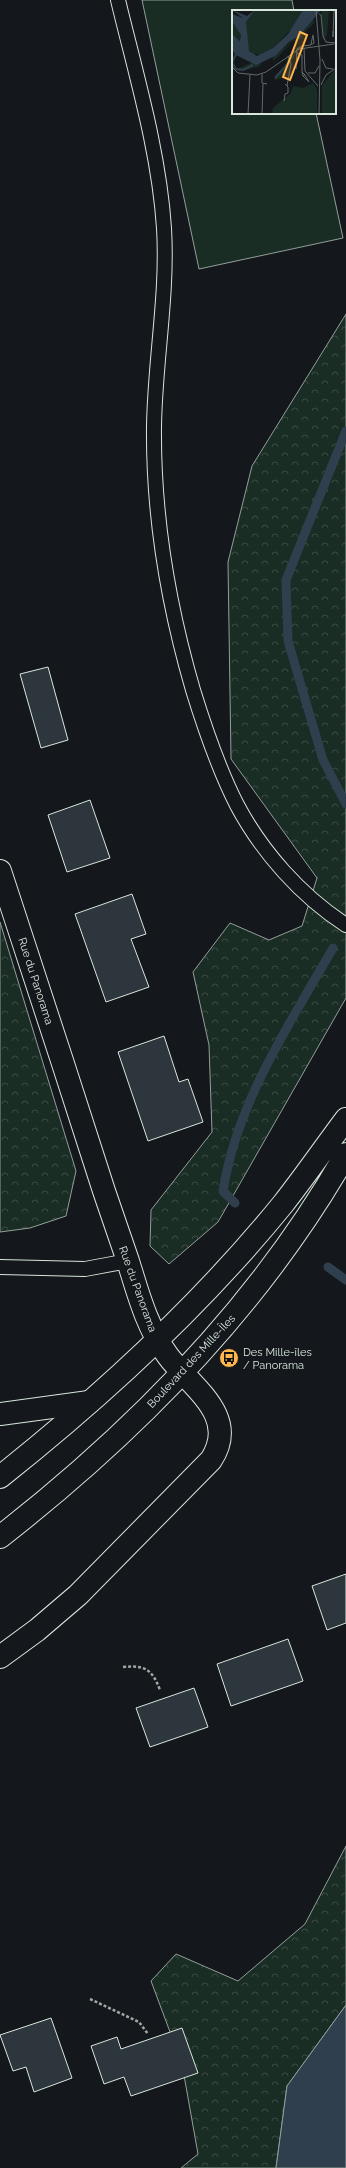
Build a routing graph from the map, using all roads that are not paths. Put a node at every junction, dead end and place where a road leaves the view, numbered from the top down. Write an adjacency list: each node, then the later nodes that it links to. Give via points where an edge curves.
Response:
1 (118, 0): 3 (lane, via 153,146 162,206 164,254 154,461 161,540 175,623 211,744 238,806 272,858 299,887)
2 (0, 871): 6 (main road, Rue du Panorama)
3 (346, 925)
4 (346, 1118): 8 (main road, via 282,1204 217,1278)
5 (346, 1154): 9 (main road, Boulevard des Mille-Îles, via 308,1219 266,1276 232,1318)
6 (128, 1261): 7 (lane, via 85,1269); 8 (main road, Rue du Panorama)
7 (0, 1267)
8 (157, 1340): 9 (main road, Rue du Panorama); 10 (main road)
9 (182, 1372): 13 (main road, Boulevard des Mille-Îles, via 117,1438); 14 (main road, Rue du Panorama, via 215,1412 220,1423 221,1439 218,1450 78,1595 37,1630)
10 (89, 1402): 11 (main road); 12 (main road)
11 (0, 1414)
12 (0, 1477)
13 (0, 1537)
14 (0, 1656)

